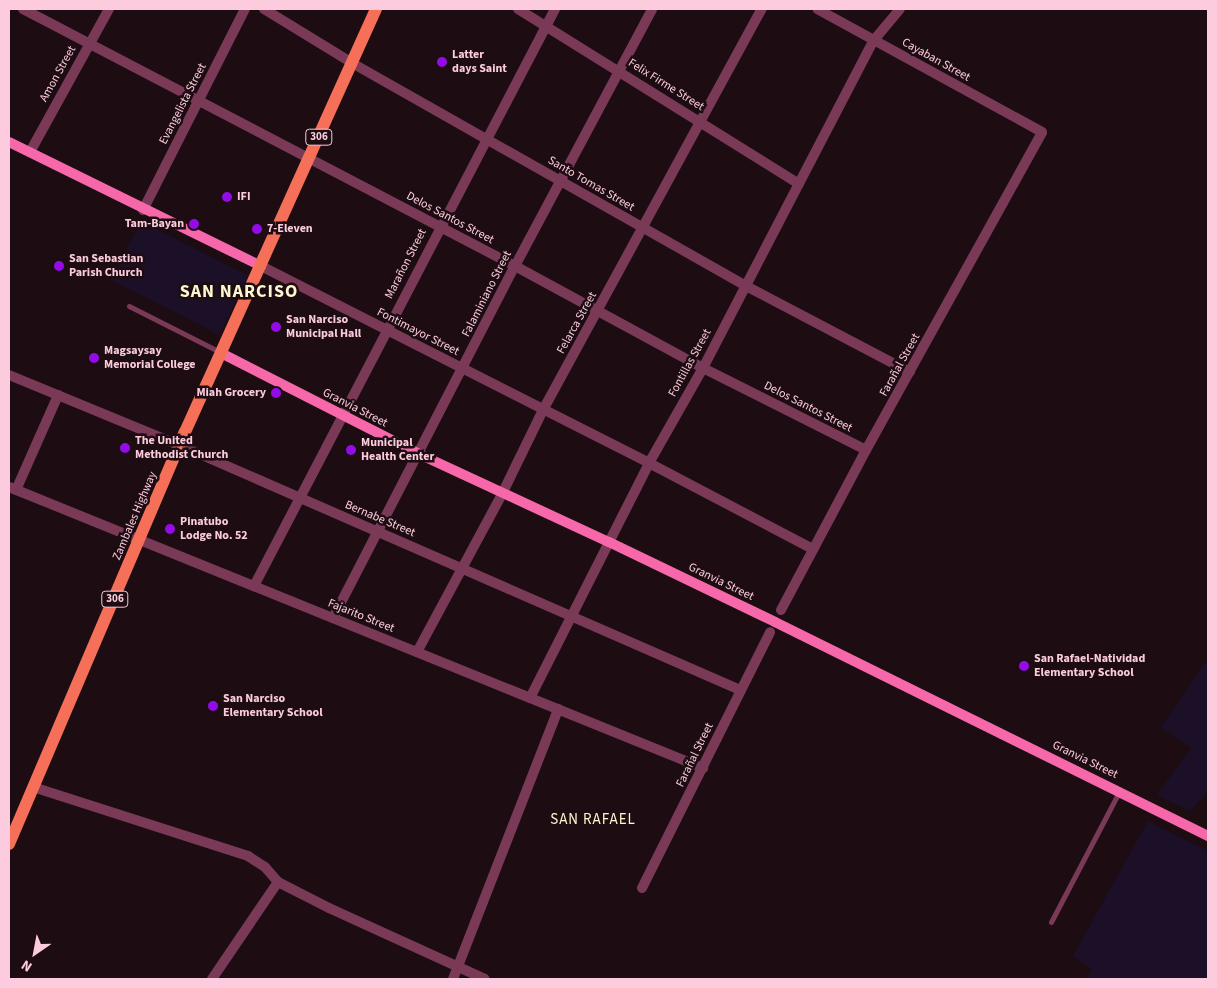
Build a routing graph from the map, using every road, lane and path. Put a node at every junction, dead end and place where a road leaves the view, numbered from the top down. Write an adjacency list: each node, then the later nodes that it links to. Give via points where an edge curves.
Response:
1 (23, 9): 14 (street, Delos Santos Street)
2 (109, 9): 14 (street, Amon Street)
3 (244, 9): 17 (street, Evangelista Street)
4 (264, 9): 15 (street, Santo Tomas Street)
5 (376, 9): 15 (main road, Zambales Highway / 306)
6 (518, 9): 12 (street, Felix Firme Street)
7 (554, 9): 12 (street, Marañon Street)
8 (652, 9): 16 (street, Falaminiano Street)
9 (762, 9): 18 (street, Felarca Street)
10 (817, 9): 13 (street, Cayaban Street)
11 (900, 9): 13 (street, Fontillas Street)
12 (546, 25): 16 (street, Felix Firme Street); 20 (street, Marañon Street)
13 (874, 40): 19 (street, Cayaban Street); 25 (street, Fontillas Street)
14 (90, 43): 17 (street, Delos Santos Street); 22 (street, Amon Street)
15 (352, 63): 20 (street, Santo Tomas Street); 23 (main road, Zambales Highway / 306)
16 (620, 71): 18 (street, Felix Firme Street); 24 (street, Falaminiano Street)
17 (199, 100): 23 (street, Delos Santos Street); 26 (street, Evangelista Street)
18 (701, 122): 25 (street, Felix Firme Street); 28 (street, Felarca Street)
19 (1042, 132): 38 (street, Farañal Street)
20 (487, 139): 24 (street, Santo Tomas Street); 27 (street, Marañon Street)
21 (9, 142): 22 (street, Fontimayor Street)
22 (30, 152): 26 (street, Fontimayor Street)
23 (309, 158): 27 (street, Delos Santos Street); 29 (main road, Zambales Highway / 306)
24 (562, 182): 28 (street, Santo Tomas Street); 30 (street, Falaminiano Street)
25 (799, 184): 31 (street, Fontillas Street)
26 (143, 210): 29 (street, Fontimayor Street)
27 (440, 227): 30 (street, Delos Santos Street); 34 (street, Marañon Street)
28 (644, 228): 31 (street, Santo Tomas Street); 33 (street, Felarca Street)
29 (261, 266): 34 (street, Fontimayor Street); 35 (main road, Zambales Highway / 306)
30 (515, 266): 33 (street, Delos Santos Street); 37 (street, Falaminiano Street)
31 (746, 286): 36 (street, Fontillas Street); 38 (street, Santo Tomas Street)
32 (129, 306): 35 (lane)
33 (598, 310): 36 (street, Delos Santos Street); 41 (street, Felarca Street)
34 (386, 330): 37 (street, Fontimayor Street); 42 (street, Marañon Street)
35 (221, 353): 42 (street, Granvia Street); 43 (main road, Zambales Highway / 306)
36 (703, 368): 44 (street, Delos Santos Street); 46 (street, Fontillas Street)
37 (463, 369): 41 (street, Fontimayor Street); 45 (street, Falaminiano Street)
38 (910, 372): 44 (street, Farañal Street)
39 (9, 375): 40 (street, Bernabe Street)
40 (58, 395): 43 (street, Bernabe Street); 47 (street)
41 (543, 410): 46 (street, Fontimayor Street); 48 (street, Felarca Street)
42 (343, 416): 45 (street, Granvia Street); 49 (street, Marañon Street)
43 (179, 445): 49 (street, Bernabe Street); 51 (main road, Zambales Highway / 306)
44 (866, 450): 53 (street, Farañal Street)
45 (419, 454): 48 (street, Granvia Street); 50 (street, Falaminiano Street)
46 (649, 463): 52 (street, Fontillas Street); 53 (street, Fontimayor Street)
47 (12, 488): 51 (street, Fajarito Street)
48 (503, 492): 52 (street, Granvia Street); 54 (street, Felarca Street)
49 (300, 497): 50 (street, Bernabe Street); 55 (street, Marañon Street)
50 (378, 532): 54 (street, Bernabe Street); 58 (street, Falaminiano Street)
51 (141, 540): 55 (street, Fajarito Street); 65 (main road, Zambales Highway / 306)
52 (609, 542): 57 (street, Fontillas Street); 66 (street, Granvia Street)
53 (812, 549): 56 (street, Farañal Street)
54 (463, 567): 57 (street, Bernabe Street); 60 (street, Felarca Street)
55 (254, 586): 58 (street, Fajarito Street)
56 (781, 610)
57 (572, 615): 61 (street, Bernabe Street); 62 (street, Fontillas Street)
58 (333, 618): 60 (street, Fajarito Street)
59 (770, 632): 61 (street, Farañal Street)
60 (417, 652): 62 (street, Fajarito Street)
61 (740, 690): 64 (street, Farañal Street)
62 (530, 698): 63 (street, Fajarito Street)
63 (558, 709): 64 (street, Fajarito Street); 72 (street)
64 (703, 768): 70 (street, Farañal Street)
65 (34, 787): 68 (main road, Zambales Highway / 306); 69 (street, via 248,856 265,867)
66 (1120, 791): 67 (street, Granvia Street); 71 (lane)
67 (1208, 836)
68 (9, 844)
69 (278, 882): 72 (street); 73 (street)
70 (642, 888)
71 (1051, 922)
72 (458, 966): 74 (street); 75 (street)
73 (212, 979)
74 (453, 979)
75 (486, 979)

